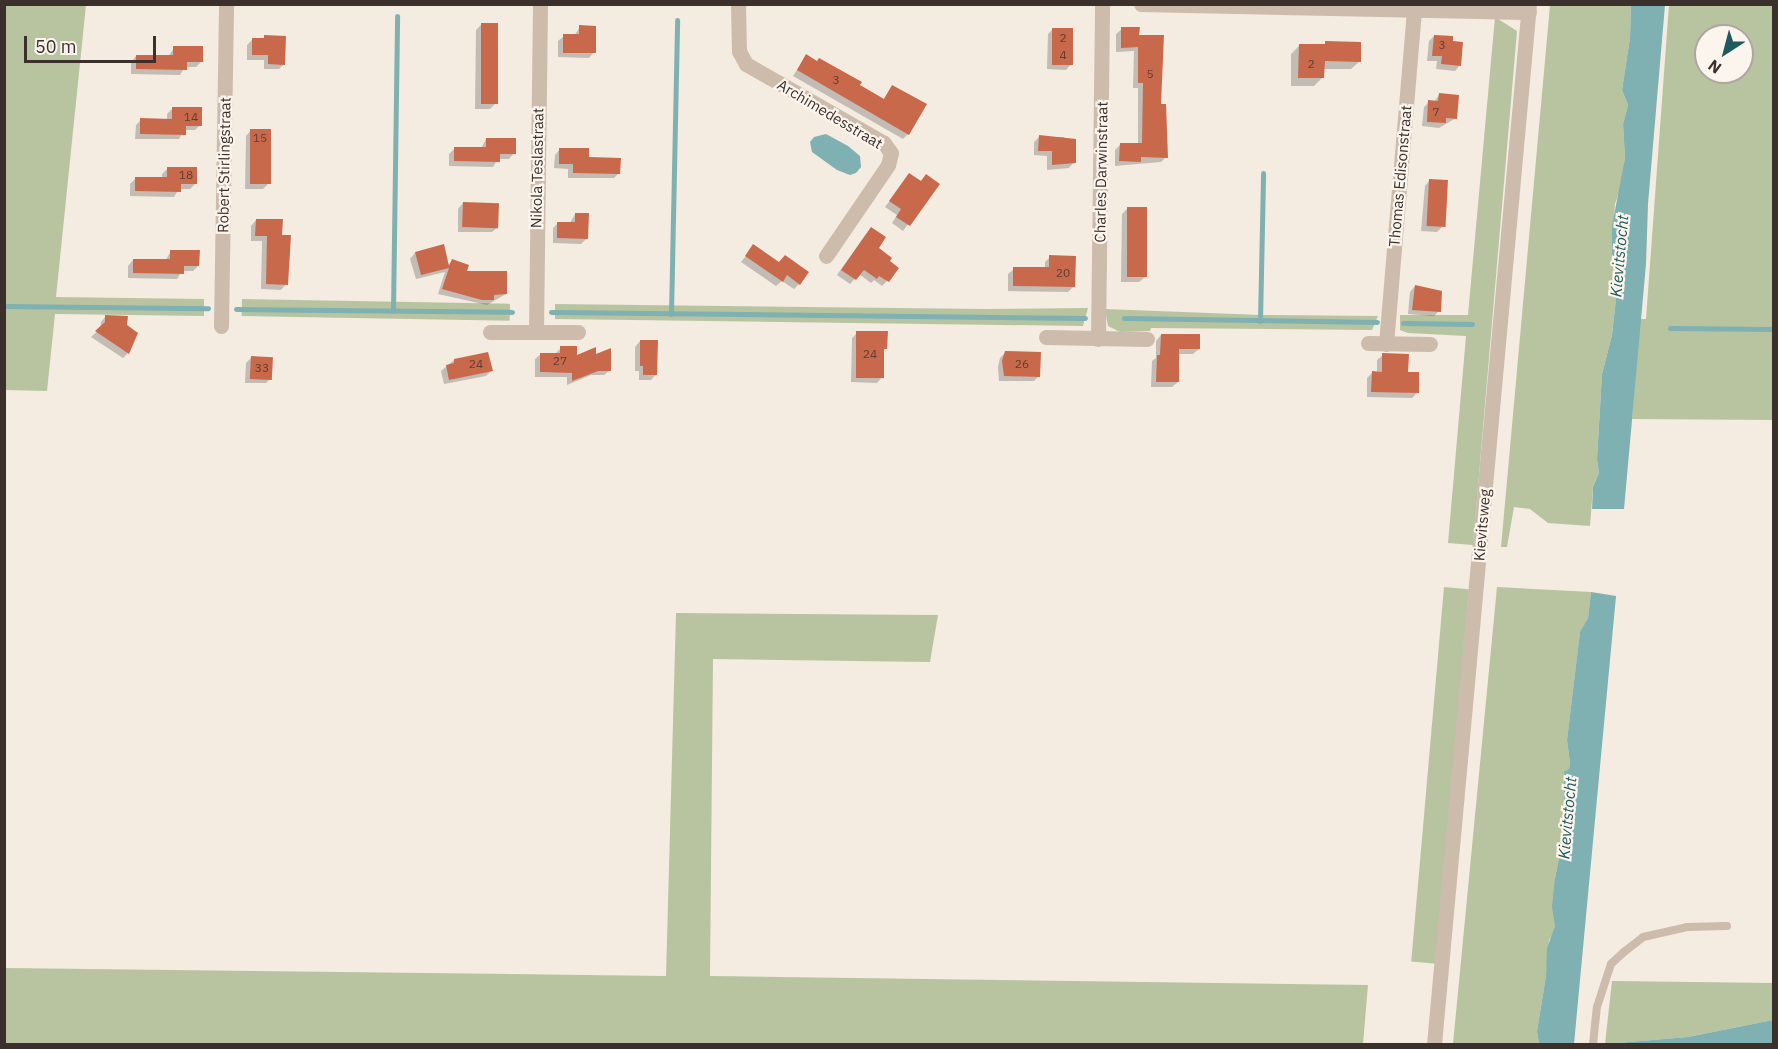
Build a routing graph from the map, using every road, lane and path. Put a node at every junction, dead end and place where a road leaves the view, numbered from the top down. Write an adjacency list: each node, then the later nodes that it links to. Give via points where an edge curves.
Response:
1 (226, 4): 10 (street, Robert Stirlingstraat)
2 (540, 4): 12 (street, Nikola Teslastraat)
3 (738, 4): 9 (street, Archimedesstraat, via 739,51 746,64 884,143 891,153 888,165)
4 (1102, 4): 15 (street, Charles Darwinstraat)
5 (1141, 4): 6 (street)
6 (1355, 6): 8 (street)
7 (1529, 8): 8 (street); 21 (street, Kievitsweg)
8 (1414, 9): 18 (street, Thomas Edisonstraat)
9 (826, 256)
10 (221, 326)
11 (490, 332): 12 (street)
12 (536, 332): 13 (street)
13 (578, 332)
14 (1046, 337): 15 (street)
15 (1098, 339): 16 (street)
16 (1147, 339)
17 (1368, 343): 18 (street)
18 (1386, 344): 19 (street)
19 (1430, 344)
20 (1727, 926): 22 (lane, via 1687,927 1643,937 1624,952 1611,964 1597,1007)
21 (1434, 1044)
22 (1593, 1044)

